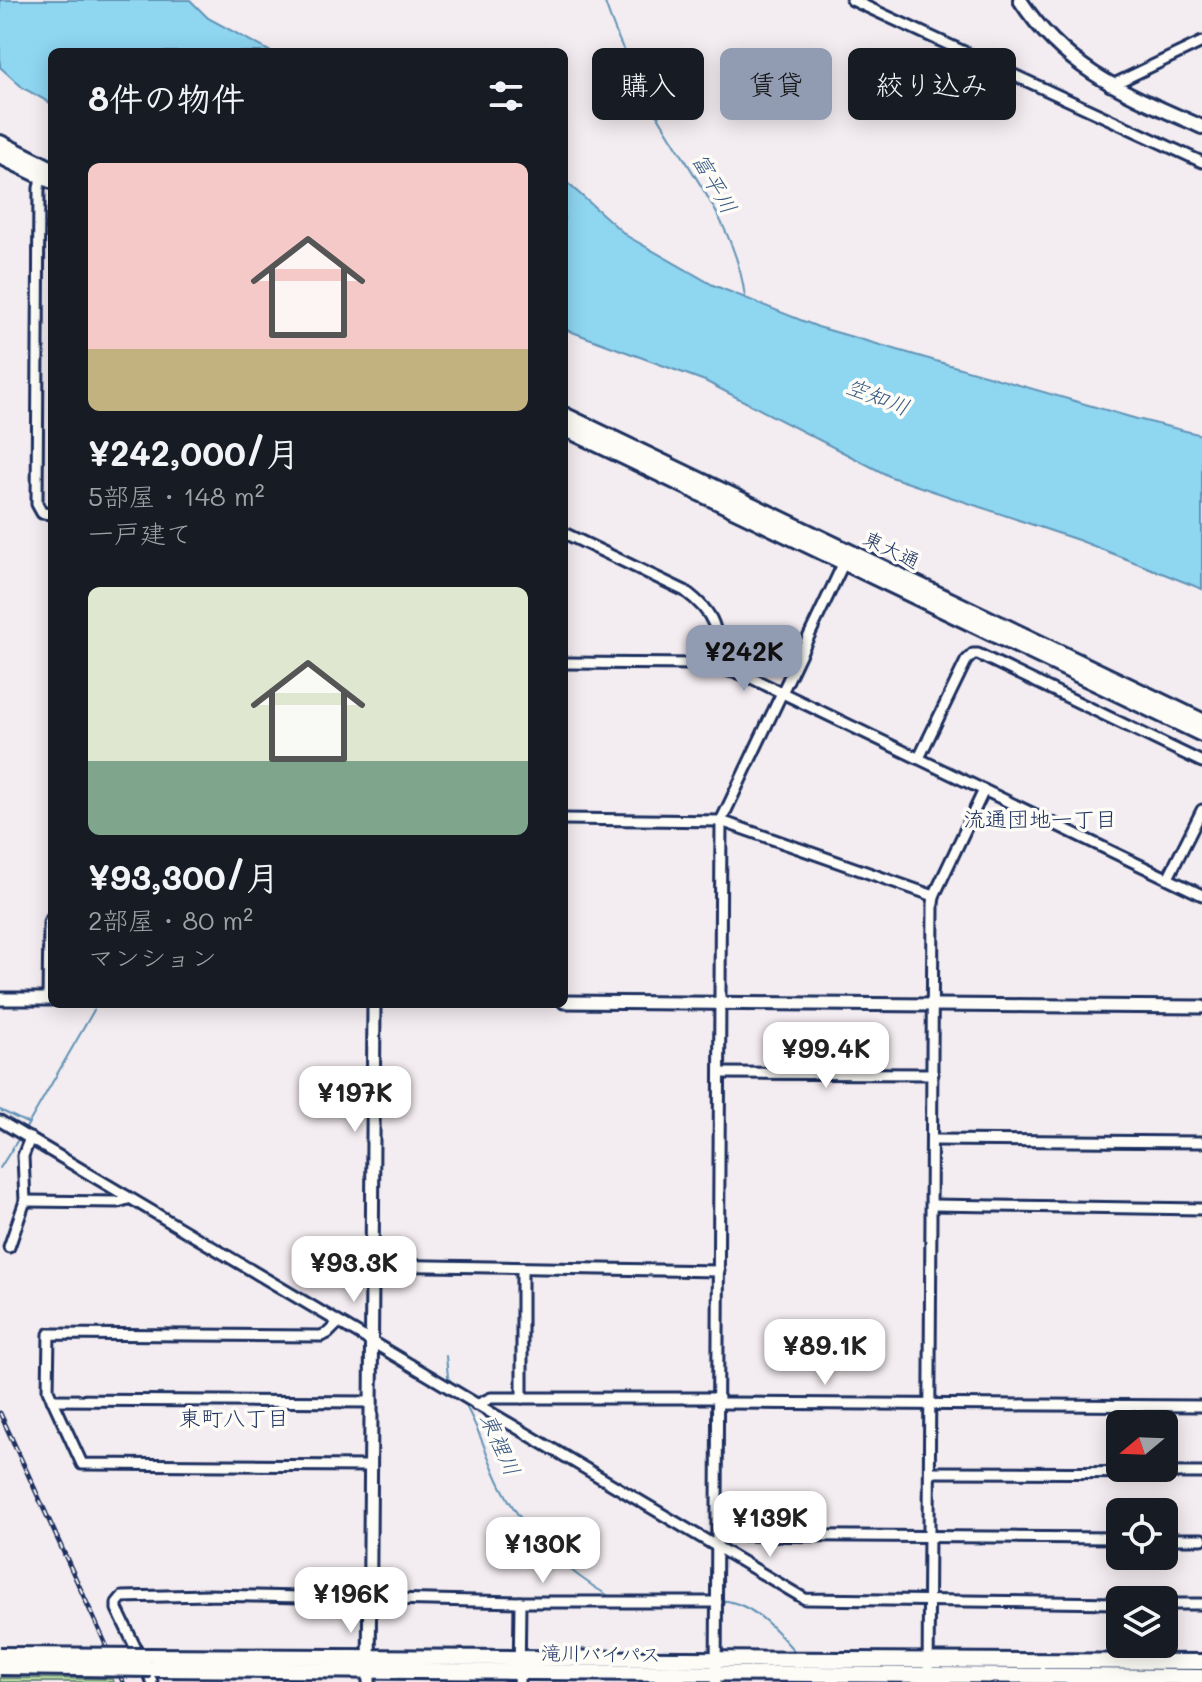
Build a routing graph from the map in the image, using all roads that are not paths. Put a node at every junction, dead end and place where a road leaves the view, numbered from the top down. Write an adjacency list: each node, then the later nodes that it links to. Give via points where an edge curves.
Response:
1 (852, 0): 8 (street)
2 (1020, 0): 4 (main road, via 1056,46)
3 (1202, 42): 4 (street)
4 (1110, 86): 5 (main road)
5 (1202, 127)
6 (0, 143): 9 (highway)
7 (0, 156): 9 (highway)
8 (1202, 162)
9 (48, 173): 12 (street, via 39,188 37,504)
10 (568, 417): 14 (highway, 東大通)
11 (568, 430): 14 (highway, 東大通)
12 (48, 514)
13 (568, 535): 16 (street, via 702,603 717,630)
14 (846, 556): 17 (street); 18 (highway, 東大通); 19 (highway, 東大通)
15 (568, 663): 16 (street)
16 (716, 667): 17 (street)
17 (782, 692): 20 (street); 25 (street)
18 (1202, 721)
19 (1202, 734)
20 (919, 758): 21 (street, via 966,661 978,654); 22 (street)
21 (1202, 762)
22 (984, 790): 26 (street); 28 (street)
23 (1202, 810): 26 (street)
24 (568, 819): 25 (street)
25 (721, 821): 28 (street); 32 (street)
26 (1168, 878): 27 (street)
27 (1202, 895)
28 (934, 896): 33 (street)
29 (0, 999): 30 (street)
30 (48, 999)
31 (568, 1002): 32 (street)
32 (721, 1003): 33 (street); 36 (street)
33 (933, 1005): 34 (street); 37 (street)
34 (1202, 1007)
35 (374, 1008): 47 (street)
36 (720, 1073): 37 (street); 49 (street)
37 (933, 1074): 40 (street)
38 (0, 1121): 39 (street)
39 (30, 1138): 42 (street); 43 (street, via 23,1156)
40 (933, 1140): 41 (street); 44 (street)
41 (1202, 1142)
42 (128, 1199): 43 (street); 50 (street)
43 (25, 1201): 46 (street)
44 (932, 1205): 45 (street); 57 (street)
45 (1202, 1209)
46 (9, 1247)
47 (372, 1265): 48 (street); 51 (street)
48 (522, 1270): 49 (street); 52 (street)
49 (719, 1271): 54 (street)
50 (338, 1323): 51 (street); 53 (street, via 321,1336 49,1334)
51 (371, 1344): 55 (street); 56 (street)
52 (522, 1398): 54 (street); 56 (street, via 491,1398)
53 (52, 1400): 55 (street); 59 (street, via 82,1464)
54 (719, 1401): 57 (street); 62 (street)
55 (372, 1402): 59 (street)
56 (476, 1405): 67 (street)
57 (931, 1405): 58 (street); 60 (street)
58 (1202, 1406)
59 (371, 1466): 68 (street)
60 (930, 1472): 61 (street); 63 (street)
61 (1202, 1473)
62 (719, 1535): 63 (street); 67 (street)
63 (930, 1537): 64 (street); 71 (street)
64 (1106, 1538)
65 (1178, 1539): 66 (street)
66 (1202, 1539)
67 (718, 1548): 70 (street); 71 (street, via 805,1599)
68 (369, 1599): 69 (street); 79 (street, via 122,1597 117,1609); 80 (street)
69 (520, 1602): 70 (street); 81 (street)
70 (717, 1602): 76 (street)
71 (929, 1602): 72 (street); 82 (street)
72 (1106, 1603)
73 (1178, 1604): 74 (street)
74 (1202, 1604)
75 (0, 1655): 79 (highway, 滝川バイパス, bridge)
76 (718, 1658): 81 (highway, 滝川バイパス); 82 (highway, 滝川バイパス); 84 (street)
77 (1202, 1662): 82 (highway, 滝川バイパス)
78 (0, 1667): 79 (highway, 滝川バイパス, bridge)
79 (150, 1669): 80 (highway, 滝川バイパス)
80 (369, 1670): 81 (highway, 滝川バイパス)
81 (520, 1670): 84 (highway, 滝川バイパス)
82 (928, 1672): 83 (highway, 滝川バイパス); 84 (highway, 滝川バイパス)
83 (1202, 1677)
84 (716, 1678)

